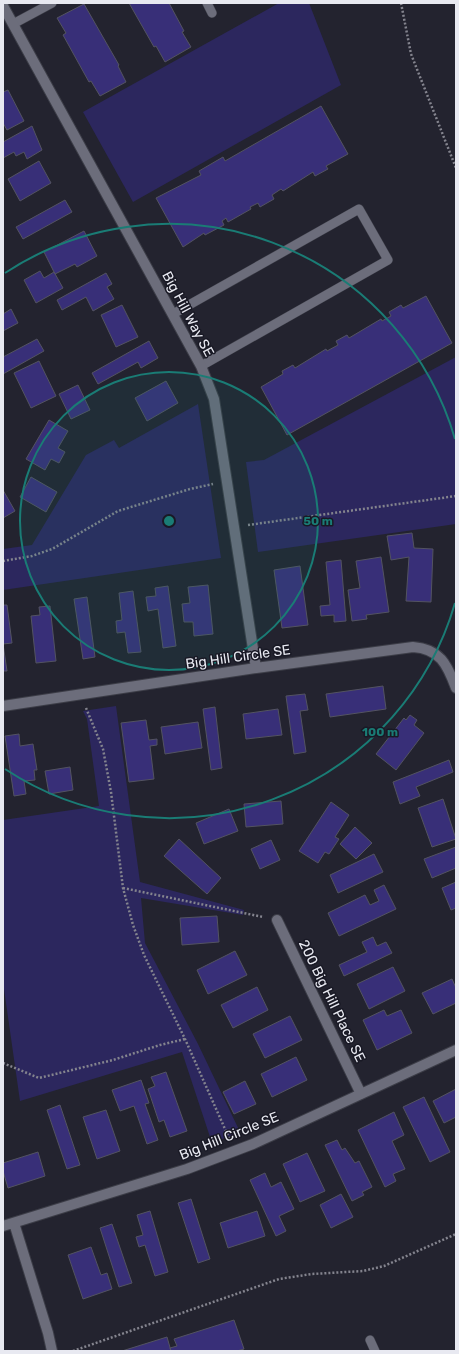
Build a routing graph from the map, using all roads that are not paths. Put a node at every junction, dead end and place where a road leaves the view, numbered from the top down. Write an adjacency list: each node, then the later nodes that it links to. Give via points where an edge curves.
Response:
1 (52, 3): 5 (lane)
2 (207, 3): 4 (lane)
3 (3, 6): 5 (street, Big Hill Way SE)
4 (212, 13)
5 (13, 24): 6 (street, Big Hill Way SE)
6 (173, 314): 7 (street, Big Hill Way SE); 7 (lane, via 359,209 388,260)
7 (201, 366): 8 (street, Big Hill Way SE, via 214,399)
8 (256, 668): 9 (street, Big Hill Circle SE, via 413,647 425,648 443,660); 10 (street, Big Hill Circle SE)
9 (456, 688)
10 (3, 706)
11 (277, 920): 13 (street, 200 Big Hill Place SE)
12 (456, 1050): 13 (street, Big Hill Circle SE)
13 (361, 1094): 14 (street, Big Hill Circle SE, via 253,1144)
14 (14, 1223): 15 (street, Big Hill Circle SE); 17 (street)
15 (3, 1226)
16 (370, 1340): 18 (lane)
17 (52, 1351)
18 (375, 1351)

